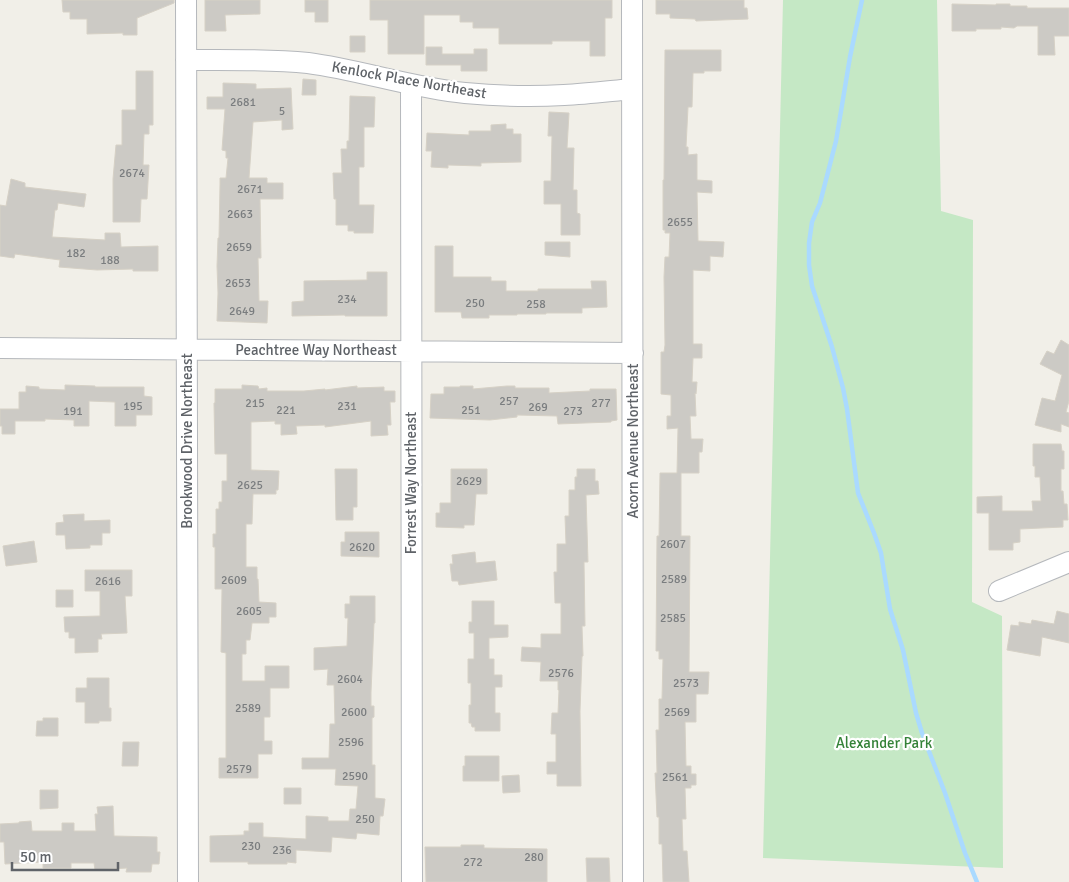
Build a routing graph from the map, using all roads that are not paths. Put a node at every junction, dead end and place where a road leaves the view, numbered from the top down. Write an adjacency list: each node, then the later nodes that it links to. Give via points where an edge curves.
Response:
1 (186, 0): 3 (street, Brookwood Drive Northeast)
2 (632, 0): 5 (street, Acorn Avenue Northeast)
3 (186, 60): 4 (street, Kenlock Place Northeast, via 308,63); 7 (street, Brookwood Drive Northeast)
4 (411, 84): 5 (street, Kenlock Place Northeast, via 515,96); 8 (street, Forrest Way Northeast)
5 (632, 89): 9 (street, Acorn Avenue Northeast)
6 (0, 348): 7 (street, Peachtree Way Northeast)
7 (187, 350): 8 (street, Peachtree Way Northeast); 12 (street, Brookwood Drive Northeast)
8 (411, 351): 9 (street, Peachtree Way Northeast); 13 (street, Forrest Way Northeast)
9 (632, 353): 14 (street, Acorn Avenue Northeast)
10 (1069, 562): 11 (street)
11 (1000, 591)
12 (188, 882)
13 (412, 882)
14 (633, 882)

